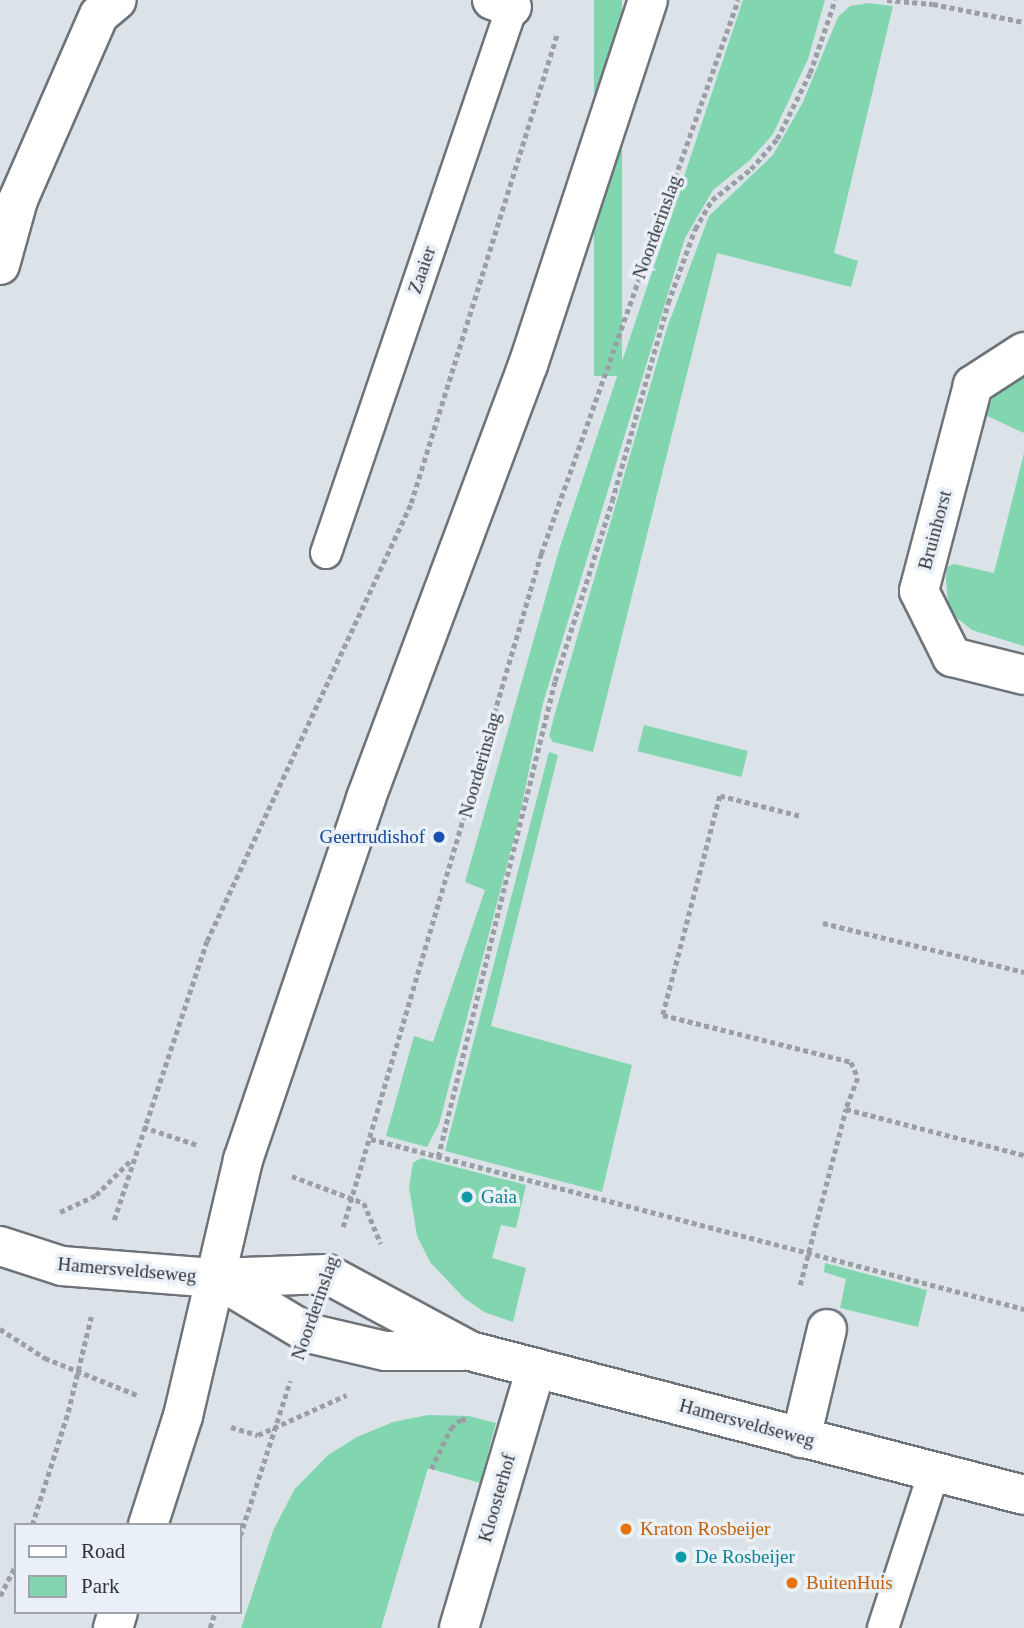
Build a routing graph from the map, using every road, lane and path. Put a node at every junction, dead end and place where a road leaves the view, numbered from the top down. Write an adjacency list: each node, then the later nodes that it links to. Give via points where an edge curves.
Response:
1 (117, 0): 8 (street, via 99,15)
2 (648, 0): 21 (street, via 528,365 366,798)
3 (738, 0): 17 (path, Noorderinslag, via 541,554)
4 (835, 0): 19 (path, via 810,73 777,139 751,169 712,201 695,229 668,303 555,681)
5 (887, 0): 7 (path)
6 (502, 3): 11 (lane, Zaaier)
7 (1024, 22)
8 (9, 197): 9 (street)
9 (0, 265)
10 (1024, 352): 12 (street, Bruinhorst, via 973,385 919,591 951,657)
11 (326, 553)
12 (1024, 675)
13 (799, 816): 16 (path, via 720,796 663,1015 850,1062 858,1078)
14 (823, 923): 15 (path)
15 (1024, 972)
16 (846, 1109): 18 (path); 26 (path)
17 (371, 1139): 19 (path); 22 (path, Noorderinslag)
18 (1024, 1155)
19 (438, 1157): 26 (path)
20 (131, 1160): 21 (path, via 143,1126); 23 (path, via 96,1195); 27 (path)
21 (243, 1160): 22 (path); 29 (street)
22 (352, 1199): 25 (path, via 364,1203); 28 (path, Noorderinslag)
23 (49, 1216)
24 (0, 1246): 27 (street, Hamersveldseweg, via 62,1266)
25 (385, 1252)
26 (808, 1252): 30 (path); 31 (path)
27 (101, 1269): 29 (street, Hamersveldseweg); 39 (path, via 68,1412)
28 (327, 1274): 29 (street, Hamersveldseweg); 34 (street, Hamersveldseweg)
29 (216, 1278): 33 (street, Hamersveldseweg); 40 (street, via 183,1416)
30 (798, 1293)
31 (1024, 1309)
32 (827, 1329): 36 (street)
33 (308, 1333): 34 (street, Hamersveldseweg, via 385,1351); 41 (path, Noorderinslag)
34 (470, 1351): 35 (street, Hamersveldseweg)
35 (536, 1368): 36 (street, Hamersveldseweg); 44 (street, Kloosterhof)
36 (801, 1438): 37 (street, Hamersveldseweg)
37 (934, 1472): 38 (street, Hamersveldseweg); 45 (lane)
38 (1024, 1495)
39 (33, 1523)
40 (149, 1523)
41 (242, 1530)
42 (14, 1569): 43 (path)
43 (0, 1596)
44 (459, 1628)
45 (883, 1628)

